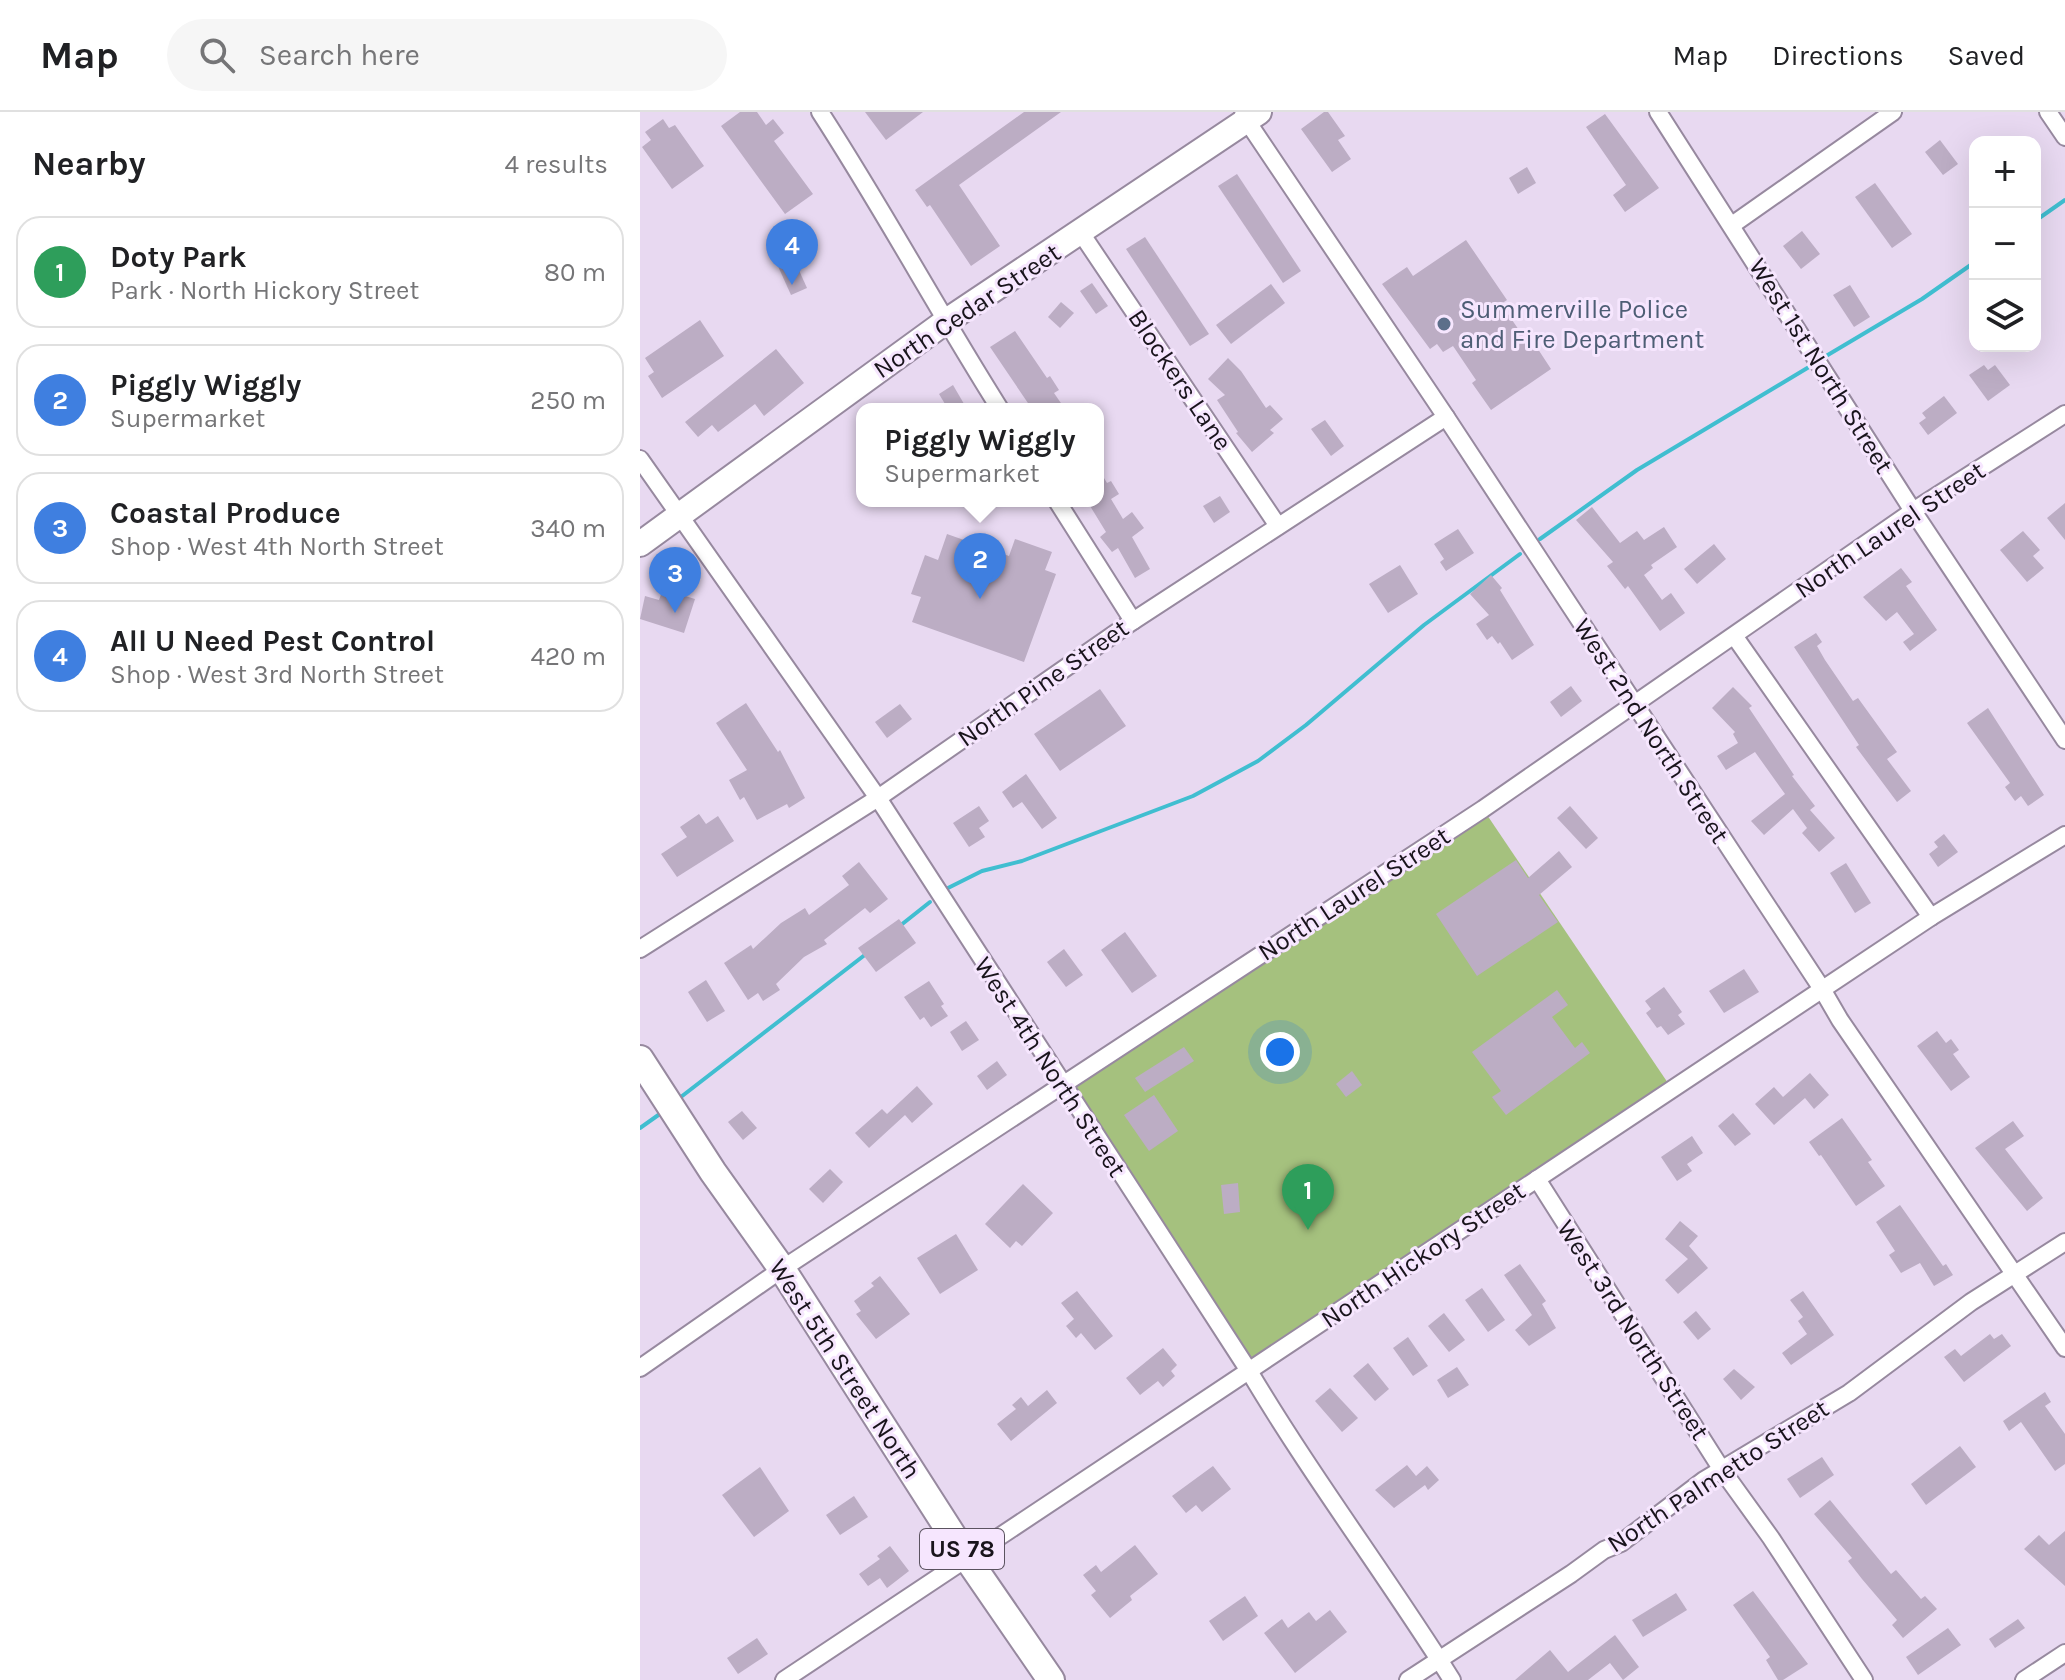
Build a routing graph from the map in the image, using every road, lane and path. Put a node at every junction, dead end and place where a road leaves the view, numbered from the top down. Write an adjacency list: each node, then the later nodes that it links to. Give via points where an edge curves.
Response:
1 (820, 112): 9 (street)
2 (1658, 112): 7 (street, West 1st North Street)
3 (1893, 112): 7 (street)
4 (2048, 112): 6 (street)
5 (1249, 115): 8 (street, North Cedar Street); 12 (street, West 2nd North Street)
6 (2065, 137)
7 (1732, 225): 15 (street, West 1st North Street)
8 (1081, 233): 9 (street, North Cedar Street); 17 (street, Blockers Lane)
9 (945, 322): 10 (street); 16 (street, North Cedar Street)
10 (996, 403)
11 (2065, 414): 15 (street, North Laurel Street)
12 (1446, 417): 17 (street, North Pine Street); 21 (street, West 2nd North Street)
13 (640, 459): 16 (street, West 4th North Street)
14 (1061, 507): 19 (street)
15 (1913, 511): 20 (street, North Laurel Street); 22 (street, West 1st North Street)
16 (679, 516): 18 (street, North Cedar Street); 23 (street, West 4th North Street)
17 (1278, 526): 19 (street, North Pine Street)
18 (640, 544)
19 (1133, 621): 23 (street, North Pine Street)
20 (1735, 637): 21 (street, North Laurel Street); 25 (street)
21 (1633, 704): 27 (street, West 2nd North Street); 29 (street, North Laurel Street)
22 (2065, 740)
23 (878, 798): 26 (street, North Pine Street); 29 (street, West 4th North Street)
24 (2065, 835): 25 (street, North Hickory Street)
25 (1931, 917): 27 (street, North Hickory Street)
26 (640, 949)
27 (1822, 989): 30 (street, North Hickory Street); 33 (street, West 2nd North Street)
28 (640, 1059): 32 (main road, West 5th Street North / US 78)
29 (1062, 1086): 32 (street, North Laurel Street); 36 (street, West 4th North Street)
30 (1537, 1179): 36 (street, North Hickory Street); 37 (street, West 3rd North Street)
31 (2065, 1242): 33 (street, North Palmetto Street)
32 (782, 1269): 35 (street, North Laurel Street); 38 (main road, West 5th Street North / US 78)
33 (2012, 1275): 34 (street, West 2nd North Street); 37 (street, North Palmetto Street, via 1849,1393)
34 (2065, 1348)
35 (640, 1368)
36 (1249, 1371): 38 (street, North Hickory Street); 40 (street, West 4th North Street)
37 (1722, 1470): 40 (street, North Palmetto Street, via 1621,1543); 45 (street, West 3rd North Street)
38 (967, 1558): 41 (street, North Hickory Street); 42 (main road, West 5th Street North / US 78)
39 (2065, 1653): 46 (street)
40 (1439, 1661): 43 (street, North Palmetto Street); 44 (street, West 4th North Street)
41 (784, 1680)
42 (1051, 1680)
43 (1408, 1680)
44 (1452, 1680)
45 (1864, 1680)
46 (2024, 1680)

